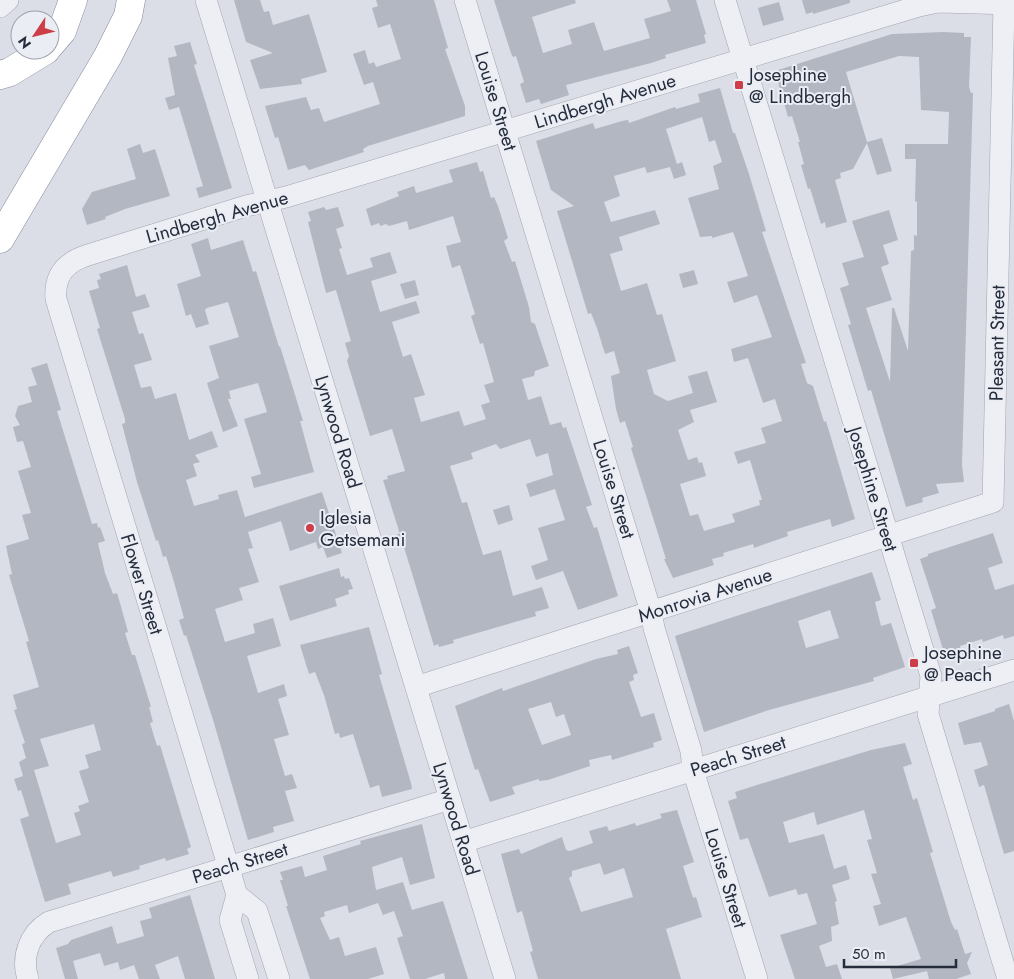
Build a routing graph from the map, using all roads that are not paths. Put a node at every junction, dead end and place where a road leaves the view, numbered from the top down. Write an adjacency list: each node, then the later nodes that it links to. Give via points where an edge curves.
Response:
1 (8, 0): 8 (street)
2 (73, 0): 9 (highway)
3 (131, 0): 15 (highway, via 128,16 108,56)
4 (206, 0): 14 (street, Lynwood Road)
5 (465, 0): 13 (street, Louise Street)
6 (725, 0): 10 (street, Josephine Street)
7 (1009, 4): 10 (street, Lindbergh Avenue, via 925,4); 17 (street, Pleasant Street)
8 (0, 7)
9 (60, 33)
10 (742, 59): 13 (street, Lindbergh Avenue); 18 (street, Josephine Street)
11 (30, 60): 12 (highway)
12 (0, 75)
13 (505, 131): 14 (street, Lindbergh Avenue); 19 (street, Louise Street)
14 (267, 202): 16 (street, Lindbergh Avenue, via 79,258); 21 (street, Lynwood Road)
15 (0, 239)
16 (61, 273): 26 (street, Flower Street, via 56,300)
17 (993, 502): 18 (street, Monrovia Avenue)
18 (887, 536): 19 (street, Monrovia Avenue); 22 (street, Josephine Street, via 931,676)
19 (651, 612): 21 (street, Monrovia Avenue); 23 (street, Louise Street, via 691,751)
20 (1014, 670): 22 (street, Peach Street)
21 (416, 688): 24 (street, Lynwood Road)
22 (930, 697): 23 (street, Peach Street); 33 (street, Josephine Street, via 928,714)
23 (693, 770): 25 (street, Peach Street); 32 (street, Louise Street)
24 (450, 799): 25 (street, Lynwood Road); 26 (street, Peach Street)
25 (463, 842): 31 (street, Lynwood Road)
26 (229, 866): 27 (street, Flower Street); 28 (street, Peach Street, via 43,925 34,934 26,953)
27 (237, 895): 29 (street, via 230,920); 30 (street, via 257,911)
28 (28, 979)
29 (248, 979)
30 (279, 979)
31 (504, 979)
32 (757, 979)
33 (1008, 979)

